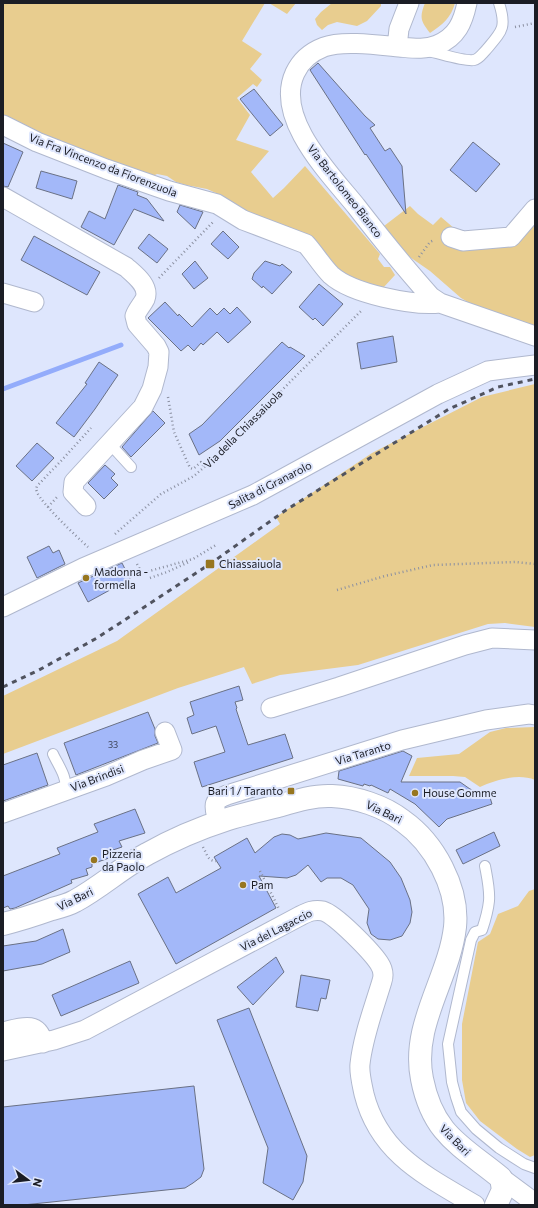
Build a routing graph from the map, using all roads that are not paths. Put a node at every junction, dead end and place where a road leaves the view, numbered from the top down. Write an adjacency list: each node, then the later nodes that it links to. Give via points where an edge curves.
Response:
1 (409, 3): 4 (street, via 399,29)
2 (467, 3): 5 (street, Via Bartolomeo Bianco, via 460,25 453,36 437,45)
3 (499, 3): 5 (lane, via 502,29 478,59)
4 (397, 46): 5 (street, Via Bartolomeo Bianco); 12 (street, Via Bartolomeo Bianco, via 344,44 323,47 308,56 299,66 290,95 298,127 316,157 409,272 431,297)
5 (418, 49)
6 (3, 125): 12 (street, Via Fra Vincenzo da Fiorenzuola, via 37,142 106,169 169,191 209,201 255,226 306,244 331,275 342,282 377,296 423,304)
7 (6, 203): 15 (street, via 126,267 146,292 145,299 135,316 159,352 157,371 147,401)
8 (535, 209): 9 (street, via 511,237 463,241)
9 (451, 236)
10 (3, 293): 11 (street)
11 (34, 302)
12 (440, 303): 13 (street, Via Bartolomeo Bianco)
13 (535, 336)
14 (535, 365): 18 (street, Salita di Granarolo, via 488,371 438,394 253,495 83,568)
15 (110, 444): 16 (lane); 17 (street, via 74,482 73,492)
16 (131, 467)
17 (86, 506)
18 (3, 607)
19 (535, 640): 20 (street, via 492,638 471,643)
20 (271, 708)
21 (535, 715): 26 (street, Via Taranto, via 486,720 402,740 221,797 215,806)
22 (165, 732): 24 (street, Via Brindisi, via 172,750)
23 (53, 754): 24 (lane, via 64,777)
24 (65, 790): 25 (street, Via Brindisi)
25 (3, 813)
26 (218, 822): 28 (street, Via Bari, via 145,855 74,902); 33 (street, Via Bari, via 288,803 332,796 357,800 382,809 404,821 425,841 447,878 455,912 455,926 442,978 423,1031 420,1060 422,1082 430,1108 442,1129 462,1149)
27 (485, 866): 32 (lane, via 489,891 487,913 482,930 475,932 470,944 448,1044 452,1082 461,1112 476,1128 499,1148)
28 (3, 924)
29 (3, 1032): 30 (street, via 32,1028 41,1035)
30 (43, 1043): 31 (street, Via del Lagaccio); 35 (street, Via del Lagaccio, via 85,1030 308,912 327,912 341,922 380,964 384,976 362,1049 361,1078 368,1108 391,1147 418,1170)
31 (3, 1051)
32 (535, 1168)
33 (501, 1178): 34 (street); 36 (street, via 502,1190)
34 (535, 1203)
35 (475, 1205)
36 (496, 1205)

